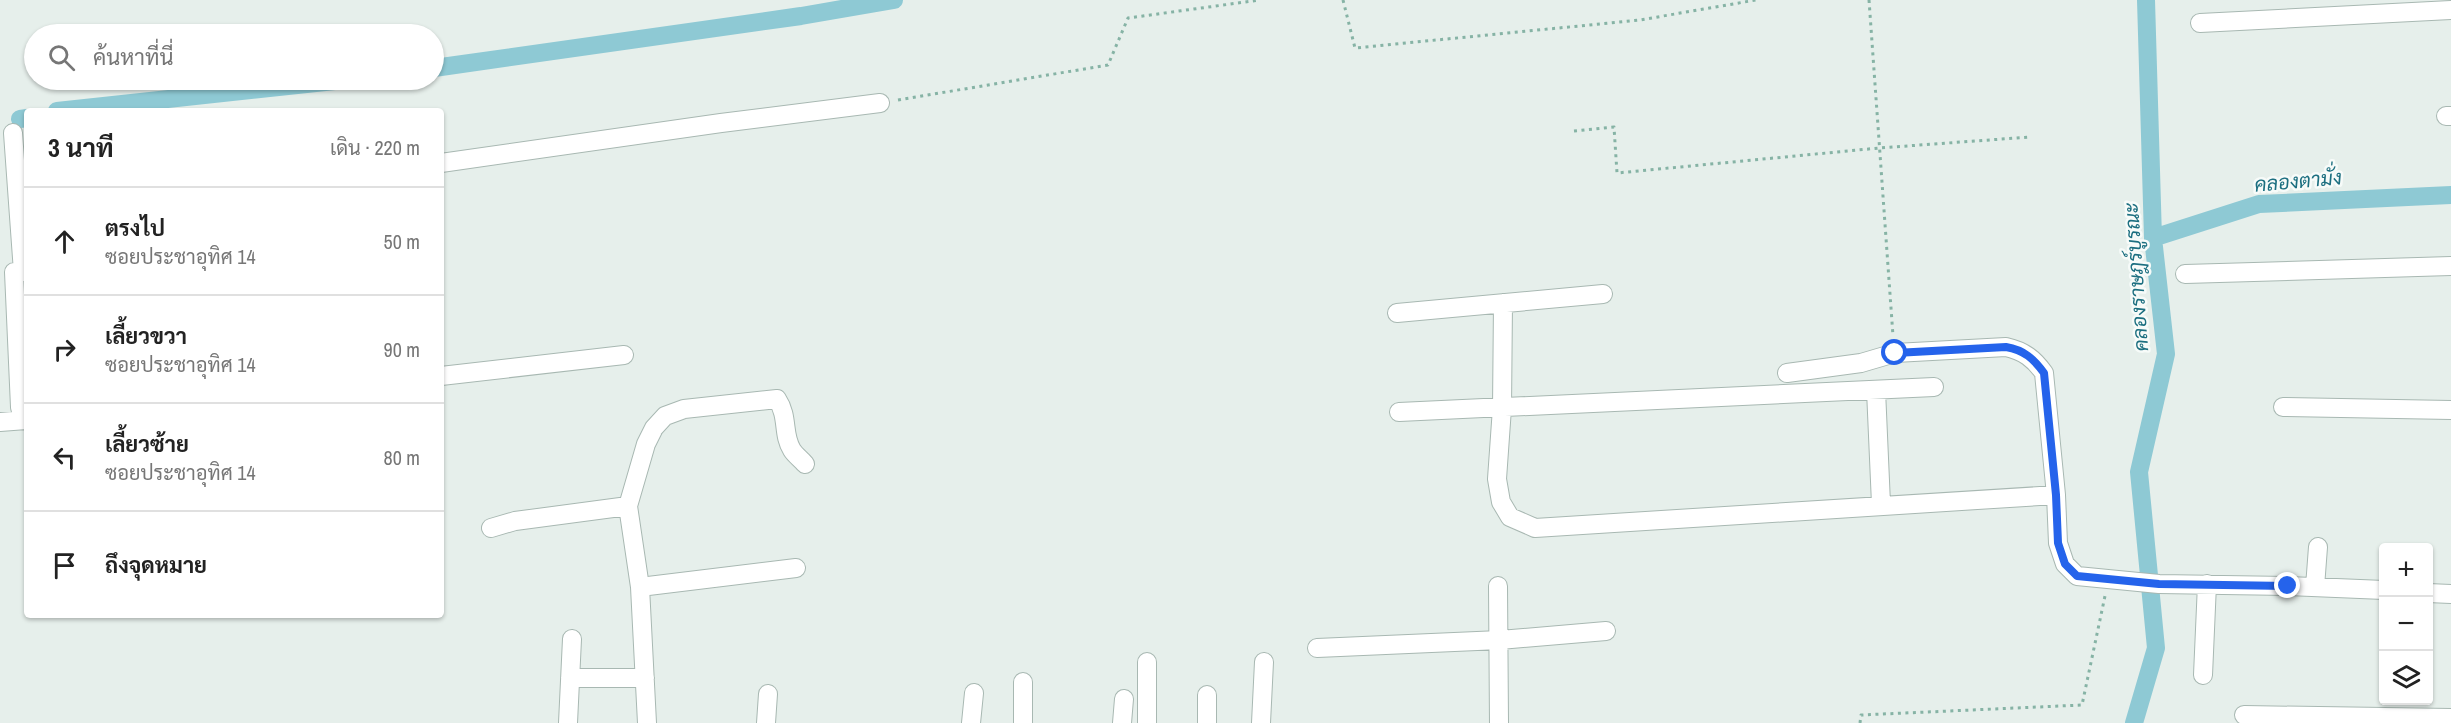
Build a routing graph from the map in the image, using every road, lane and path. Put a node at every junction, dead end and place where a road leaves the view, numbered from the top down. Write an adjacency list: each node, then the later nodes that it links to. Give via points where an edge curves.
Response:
1 (1260, 0): 7 (path, via 1128,18 1108,65)
2 (1343, 0): 3 (path, via 1355,48 1640,20)
3 (1756, 0)
4 (1869, 0): 11 (path)
5 (2451, 10): 6 (street)
6 (2200, 23)
7 (880, 103): 12 (street)
8 (1574, 131): 11 (path, via 1614,127 1617,173)
9 (13, 133): 14 (street)
10 (2030, 137): 11 (path)
11 (1879, 147): 19 (path)
12 (444, 163)
13 (2451, 266): 15 (street)
14 (19, 267): 29 (street, via 20,407)
15 (2185, 274)
16 (1603, 294): 17 (street)
17 (1503, 303): 18 (street); 26 (street)
18 (1397, 313)
19 (1895, 353): 21 (street, via 1861,363); 33 (street, via 2006,347 2036,361 2044,373)
20 (624, 355): 22 (street)
21 (1786, 373)
22 (444, 376)
23 (1934, 387): 24 (street)
24 (1876, 390): 26 (street); 34 (street)
25 (2283, 407): 27 (street)
26 (1502, 408): 28 (street); 34 (street, via 1497,479 1501,502 1510,517 1535,528)
27 (2451, 410)
28 (1399, 412)
29 (24, 416)
30 (24, 421): 31 (street)
31 (0, 422)
32 (805, 464): 35 (street, via 791,449 784,410 777,399 684,409 666,416 654,428)
33 (2056, 495): 34 (street); 39 (street, via 2058,543 2065,564 2077,576)
34 (1881, 504)
35 (628, 506): 36 (street, via 515,521); 42 (street)
36 (491, 528)
37 (2318, 547): 43 (street)
38 (796, 568): 42 (street)
39 (2108, 580): 40 (street); 73 (path, via 2082,705 1861,716)
40 (2207, 584): 43 (street); 53 (street)
41 (1498, 585): 49 (street)
42 (640, 587): 55 (street)
43 (2315, 587): 44 (street)
44 (2379, 590)
45 (2433, 592): 46 (street)
46 (2451, 594)
47 (1606, 631): 49 (street)
48 (572, 639): 54 (street)
49 (1500, 640): 50 (street); 72 (street)
50 (1317, 648)
51 (1147, 662): 69 (street)
52 (1264, 662): 71 (street)
53 (2203, 675)
54 (570, 678): 55 (street); 63 (street)
55 (645, 678): 64 (street)
56 (1023, 682): 67 (street)
57 (974, 693): 66 (street)
58 (768, 694): 65 (street)
59 (1208, 695): 70 (street)
60 (1124, 699): 68 (street)
61 (2244, 715): 62 (street)
62 (2451, 718)
63 (568, 723)
64 (647, 723)
65 (766, 723)
66 (971, 723)
67 (1023, 723)
68 (1122, 723)
69 (1147, 723)
70 (1207, 723)
71 (1261, 723)
72 (1499, 723)
73 (1860, 723)

